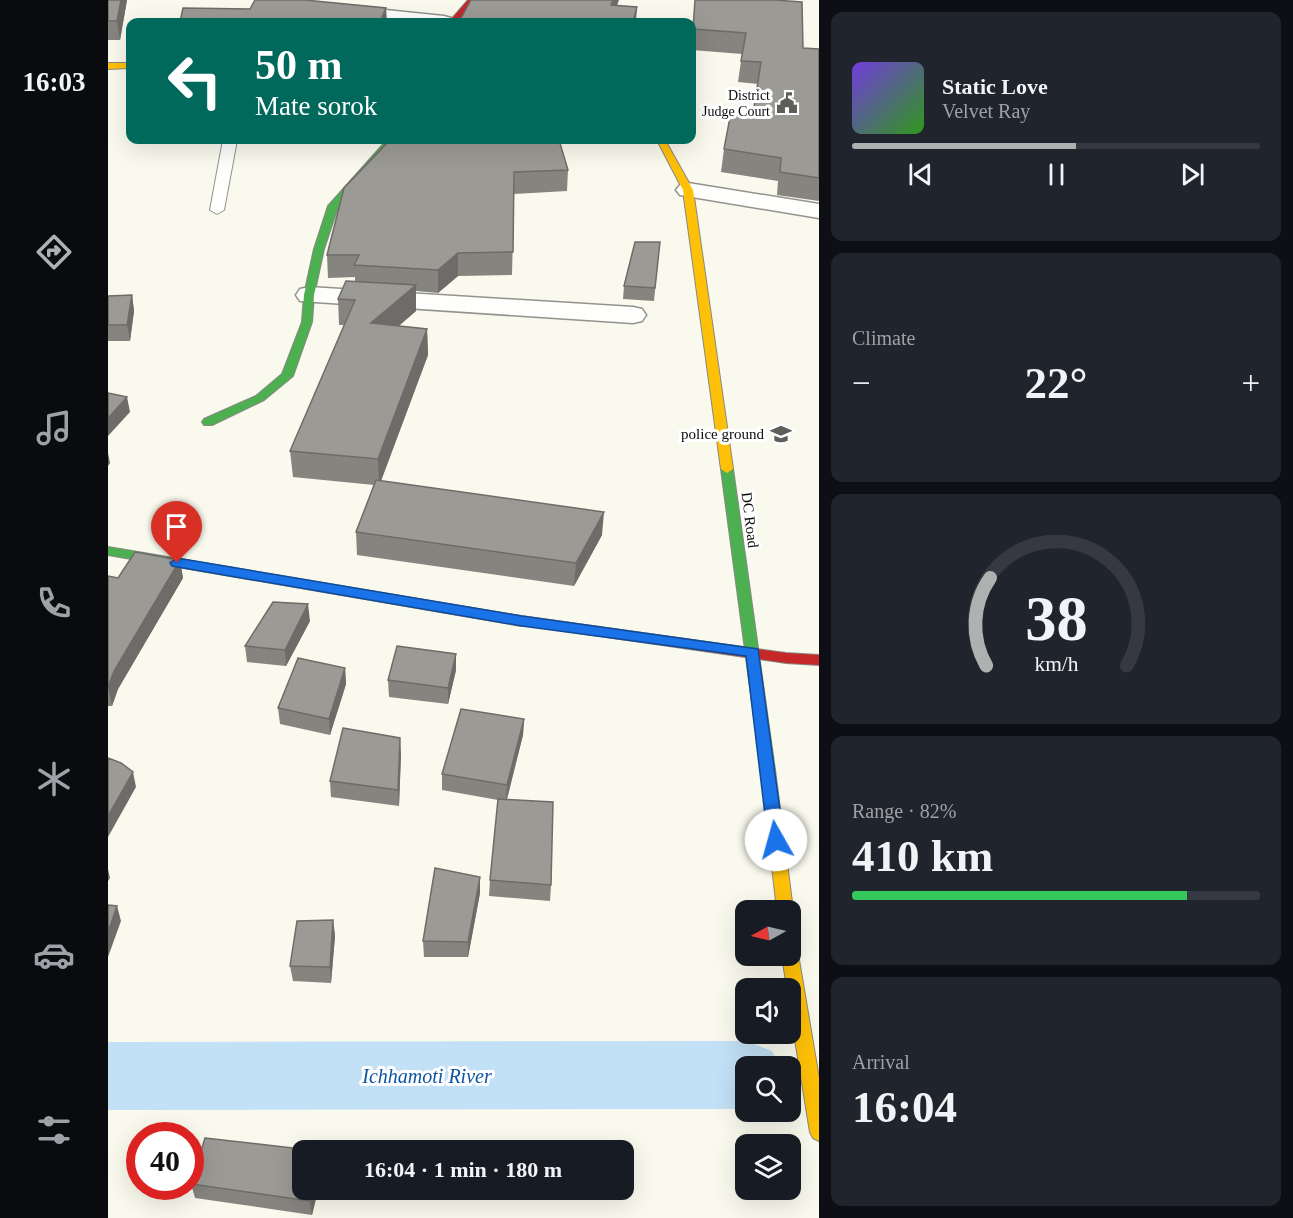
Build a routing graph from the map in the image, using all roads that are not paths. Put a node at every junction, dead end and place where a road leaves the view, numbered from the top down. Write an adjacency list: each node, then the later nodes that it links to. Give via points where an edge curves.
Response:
1 (269, 0): 3 (street, via 286,6)
2 (472, 0): 4 (main road)
3 (404, 18)
4 (456, 18)
5 (108, 66): 6 (main road)
6 (126, 66)
7 (229, 144): 11 (lane)
8 (388, 144): 13 (main road, via 333,207)
9 (663, 144): 10 (main road, DC Road)
10 (688, 190): 12 (street); 17 (main road, DC Road)
11 (217, 210)
12 (819, 211)
13 (309, 295): 14 (street); 15 (main road, via 307,322 287,376 260,399)
14 (633, 315)
15 (208, 422)
16 (108, 551): 17 (main road, via 522,621)
17 (756, 653): 18 (main road); 19 (main road, DC Road)
18 (819, 660)
19 (784, 900)
20 (792, 966): 21 (main road)
21 (819, 1130)

